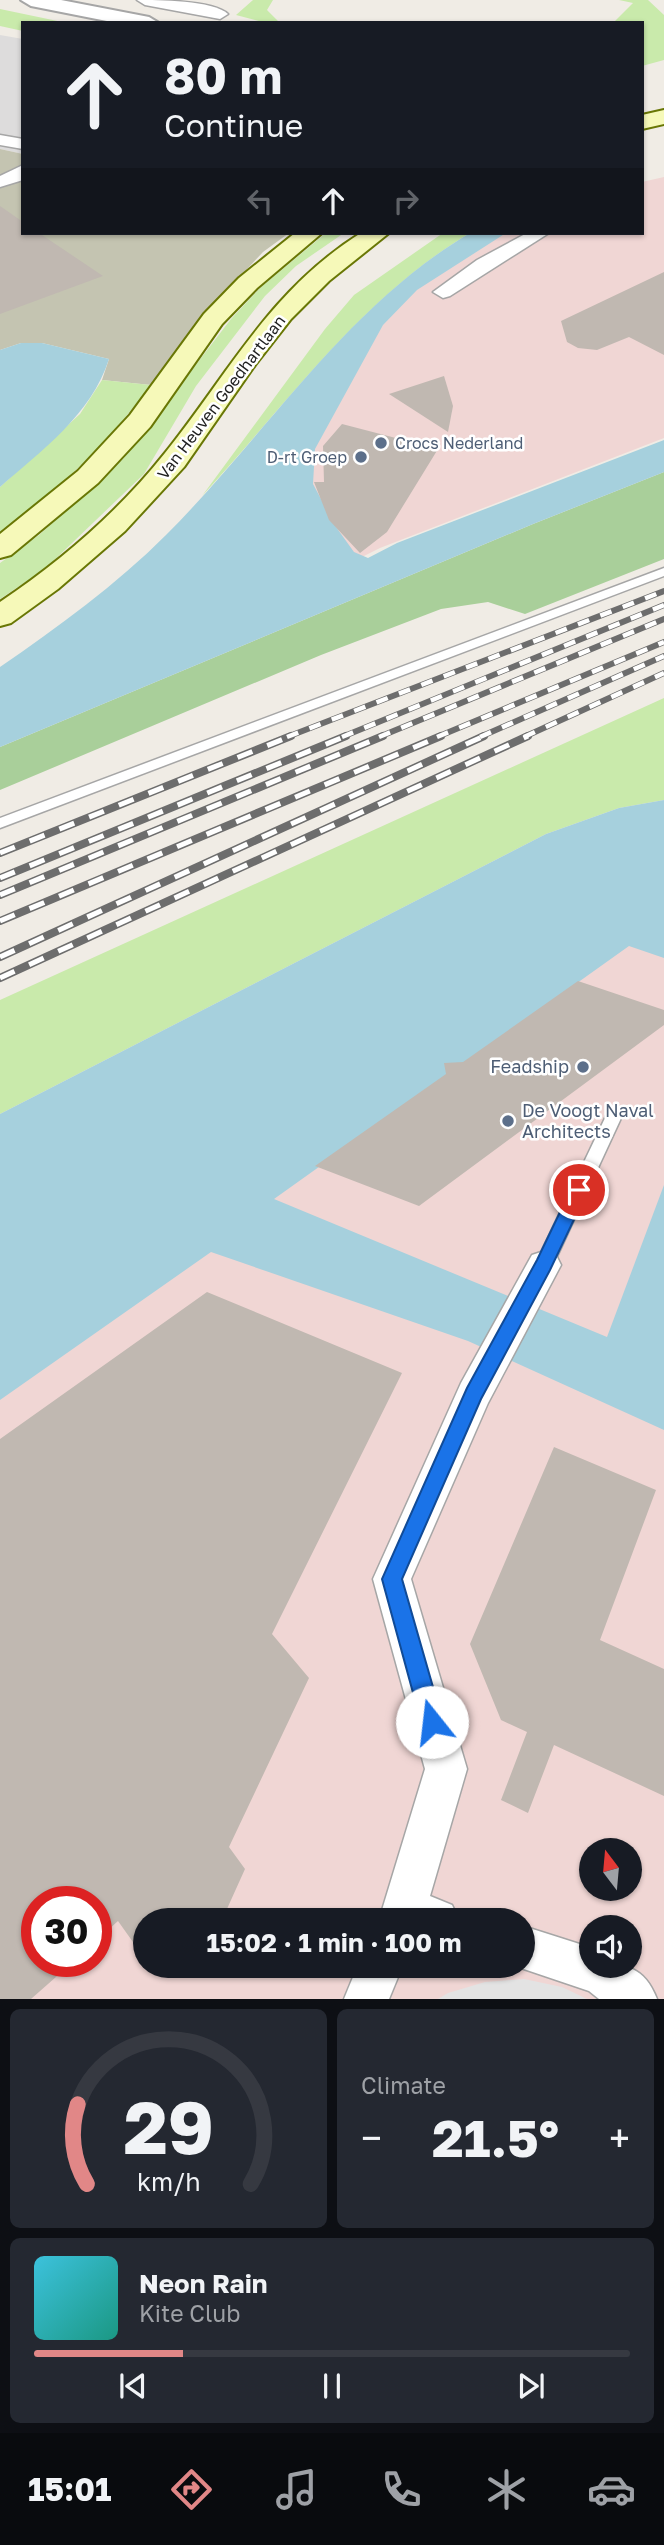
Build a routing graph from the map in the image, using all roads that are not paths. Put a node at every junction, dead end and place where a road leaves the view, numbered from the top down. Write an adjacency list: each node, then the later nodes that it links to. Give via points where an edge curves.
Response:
1 (31, 0): 4 (street)
2 (145, 0): 3 (street)
3 (219, 14)
4 (139, 21)
5 (664, 117): 6 (main road)
6 (644, 122)
7 (0, 140): 8 (street)
8 (21, 144)
9 (308, 235): 13 (main road, via 248,283 213,319 141,421 89,477)
10 (374, 235): 15 (main road, Van Heuven Goedhartlaan, via 326,271 270,328 152,486 91,547)
11 (536, 235): 12 (street)
12 (443, 292)
13 (0, 550)
14 (664, 572): 16 (lane)
15 (0, 616)
16 (0, 823)
17 (614, 1116): 18 (lane)
18 (544, 1265): 19 (street, via 474,1394 392,1579 446,1769)
19 (416, 1908)
20 (535, 1952): 23 (street, via 601,1973)
21 (375, 1978): 22 (street)
22 (366, 1999)
23 (635, 1999)

